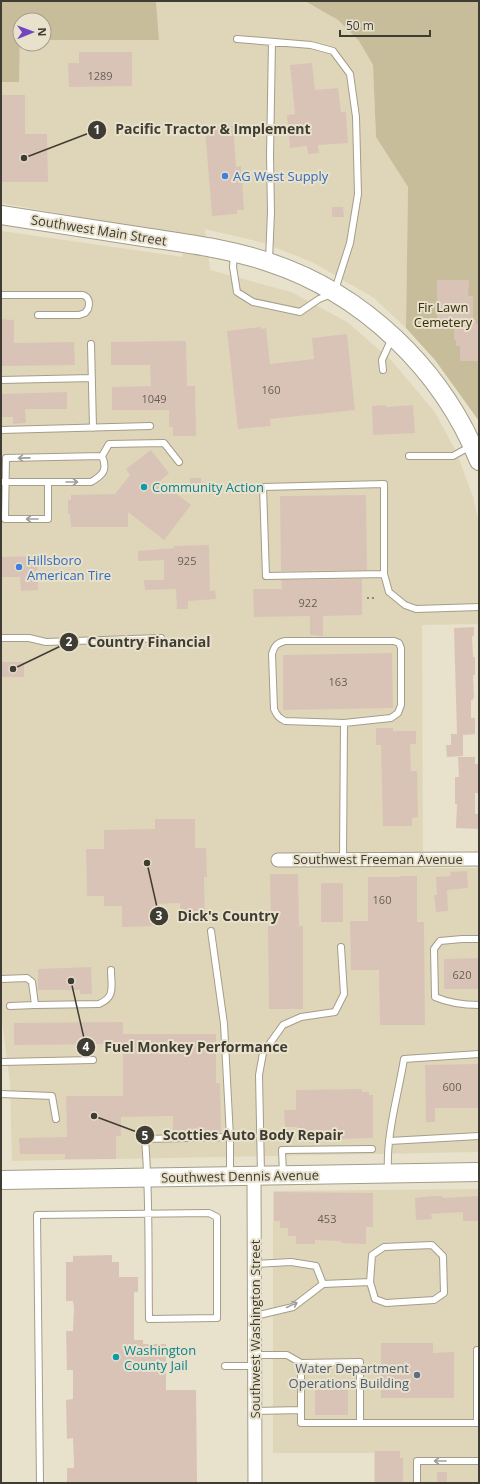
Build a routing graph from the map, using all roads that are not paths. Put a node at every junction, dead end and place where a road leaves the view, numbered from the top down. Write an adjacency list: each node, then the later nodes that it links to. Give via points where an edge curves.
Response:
1 (237, 39): 2 (lane)
2 (272, 42): 5 (lane); 6 (lane, via 311,45 333,51 350,74 356,117 358,194 350,243)
3 (1, 215): 4 (street, Southwest Main Street, via 198,245)
4 (234, 253): 5 (street, Southwest Main Street); 6 (lane, via 233,267 237,292 253,302 300,312 319,299)
5 (269, 262): 6 (street, Southwest Main Street, via 306,277)
6 (334, 293): 9 (street, Southwest Main Street, via 362,310)
7 (1, 295): 8 (lane, via 83,295 89,300 88,309 79,315)
8 (38, 315)
9 (393, 337): 11 (lane, via 382,360); 17 (street, Southwest Main Street, via 420,364 439,389)
10 (91, 344): 12 (lane)
11 (383, 370)
12 (92, 378): 13 (lane); 15 (lane)
13 (1, 380)
14 (150, 426): 15 (lane)
15 (93, 428): 16 (lane)
16 (1, 430)
17 (477, 453): 19 (lane)
18 (102, 456): 20 (lane, via 109,444 164,443); 21 (lane, one-way to 21, via 6,458); 22 (lane, one-way to 18, via 91,482 104,470)
19 (409, 456)
20 (179, 462)
21 (3, 482): 22 (lane); 22 (lane, one-way to 21, via 48,519 5,519)
22 (48, 482)
23 (384, 574): 23 (lane, via 384,484 263,487 266,576); 24 (lane, via 389,592 405,605 416,609)
24 (479, 607)
25 (1, 638): 26 (lane, via 28,638 46,642)
26 (161, 638)
27 (344, 723): 27 (lane, via 391,718 398,713 401,705 399,643 278,643 272,654 274,709 280,718); 28 (lane)
28 (343, 859): 29 (street, Southwest Freeman Avenue); 30 (street, Southwest Freeman Avenue)
29 (479, 859)
30 (278, 860)
31 (211, 931): 45 (lane, via 224,1024)
32 (479, 939): 37 (lane, via 440,941 434,950 435,997 444,1001)
33 (340, 947): 52 (lane, via 344,994 335,1012 301,1017 283,1025 263,1053 259,1075)
34 (111, 970): 36 (lane, via 111,996 107,1001 99,1004)
35 (1, 980): 36 (lane, via 27,978 32,982)
36 (34, 1005): 38 (lane)
37 (479, 1005)
38 (10, 1006)
39 (479, 1054): 46 (lane, via 404,1059)
40 (93, 1060): 41 (lane)
41 (1, 1062)
42 (1, 1094): 43 (lane, via 52,1096)
43 (56, 1119)
44 (479, 1136): 46 (lane)
45 (230, 1137): 51 (lane); 53 (lane, via 145,1139)
46 (389, 1140): 49 (lane)
47 (372, 1149): 50 (lane, via 282,1150)
48 (479, 1172): 49 (street, Southwest Dennis Avenue)
49 (389, 1174): 50 (street, Southwest Dennis Avenue)
50 (283, 1175): 52 (street, Southwest Dennis Avenue)
51 (230, 1176): 52 (street, Southwest Dennis Avenue); 53 (street, Southwest Dennis Avenue)
52 (258, 1176): 56 (street, Southwest Washington Street)
53 (148, 1177): 54 (street, Southwest Dennis Avenue); 55 (lane)
54 (1, 1180)
55 (148, 1214): 55 (lane, via 149,1319 217,1318 217,1218 209,1213); 69 (lane, via 37,1215)
56 (255, 1264): 58 (lane, via 291,1262 316,1266); 59 (street, Southwest Washington Street)
57 (370, 1282): 57 (lane, via 375,1298 386,1303 434,1300 444,1292 443,1256 432,1245 384,1247 372,1255); 58 (lane)
58 (324, 1284): 59 (lane, one-way to 58, via 292,1306)
59 (255, 1316): 61 (street, Southwest Washington Street)
60 (477, 1350): 67 (lane)
61 (255, 1361): 62 (lane, via 287,1355); 63 (lane); 65 (street, Southwest Washington Street)
62 (301, 1362): 64 (lane); 66 (lane, via 360,1362)
63 (225, 1366)
64 (301, 1410): 65 (lane); 66 (lane, via 301,1423)
65 (255, 1411): 70 (street, Southwest Washington Street)
66 (360, 1423): 67 (lane)
67 (478, 1423)
68 (479, 1461): 71 (lane, one-way to 71, via 417,1461)
69 (40, 1483)
70 (255, 1483)
71 (417, 1483)

